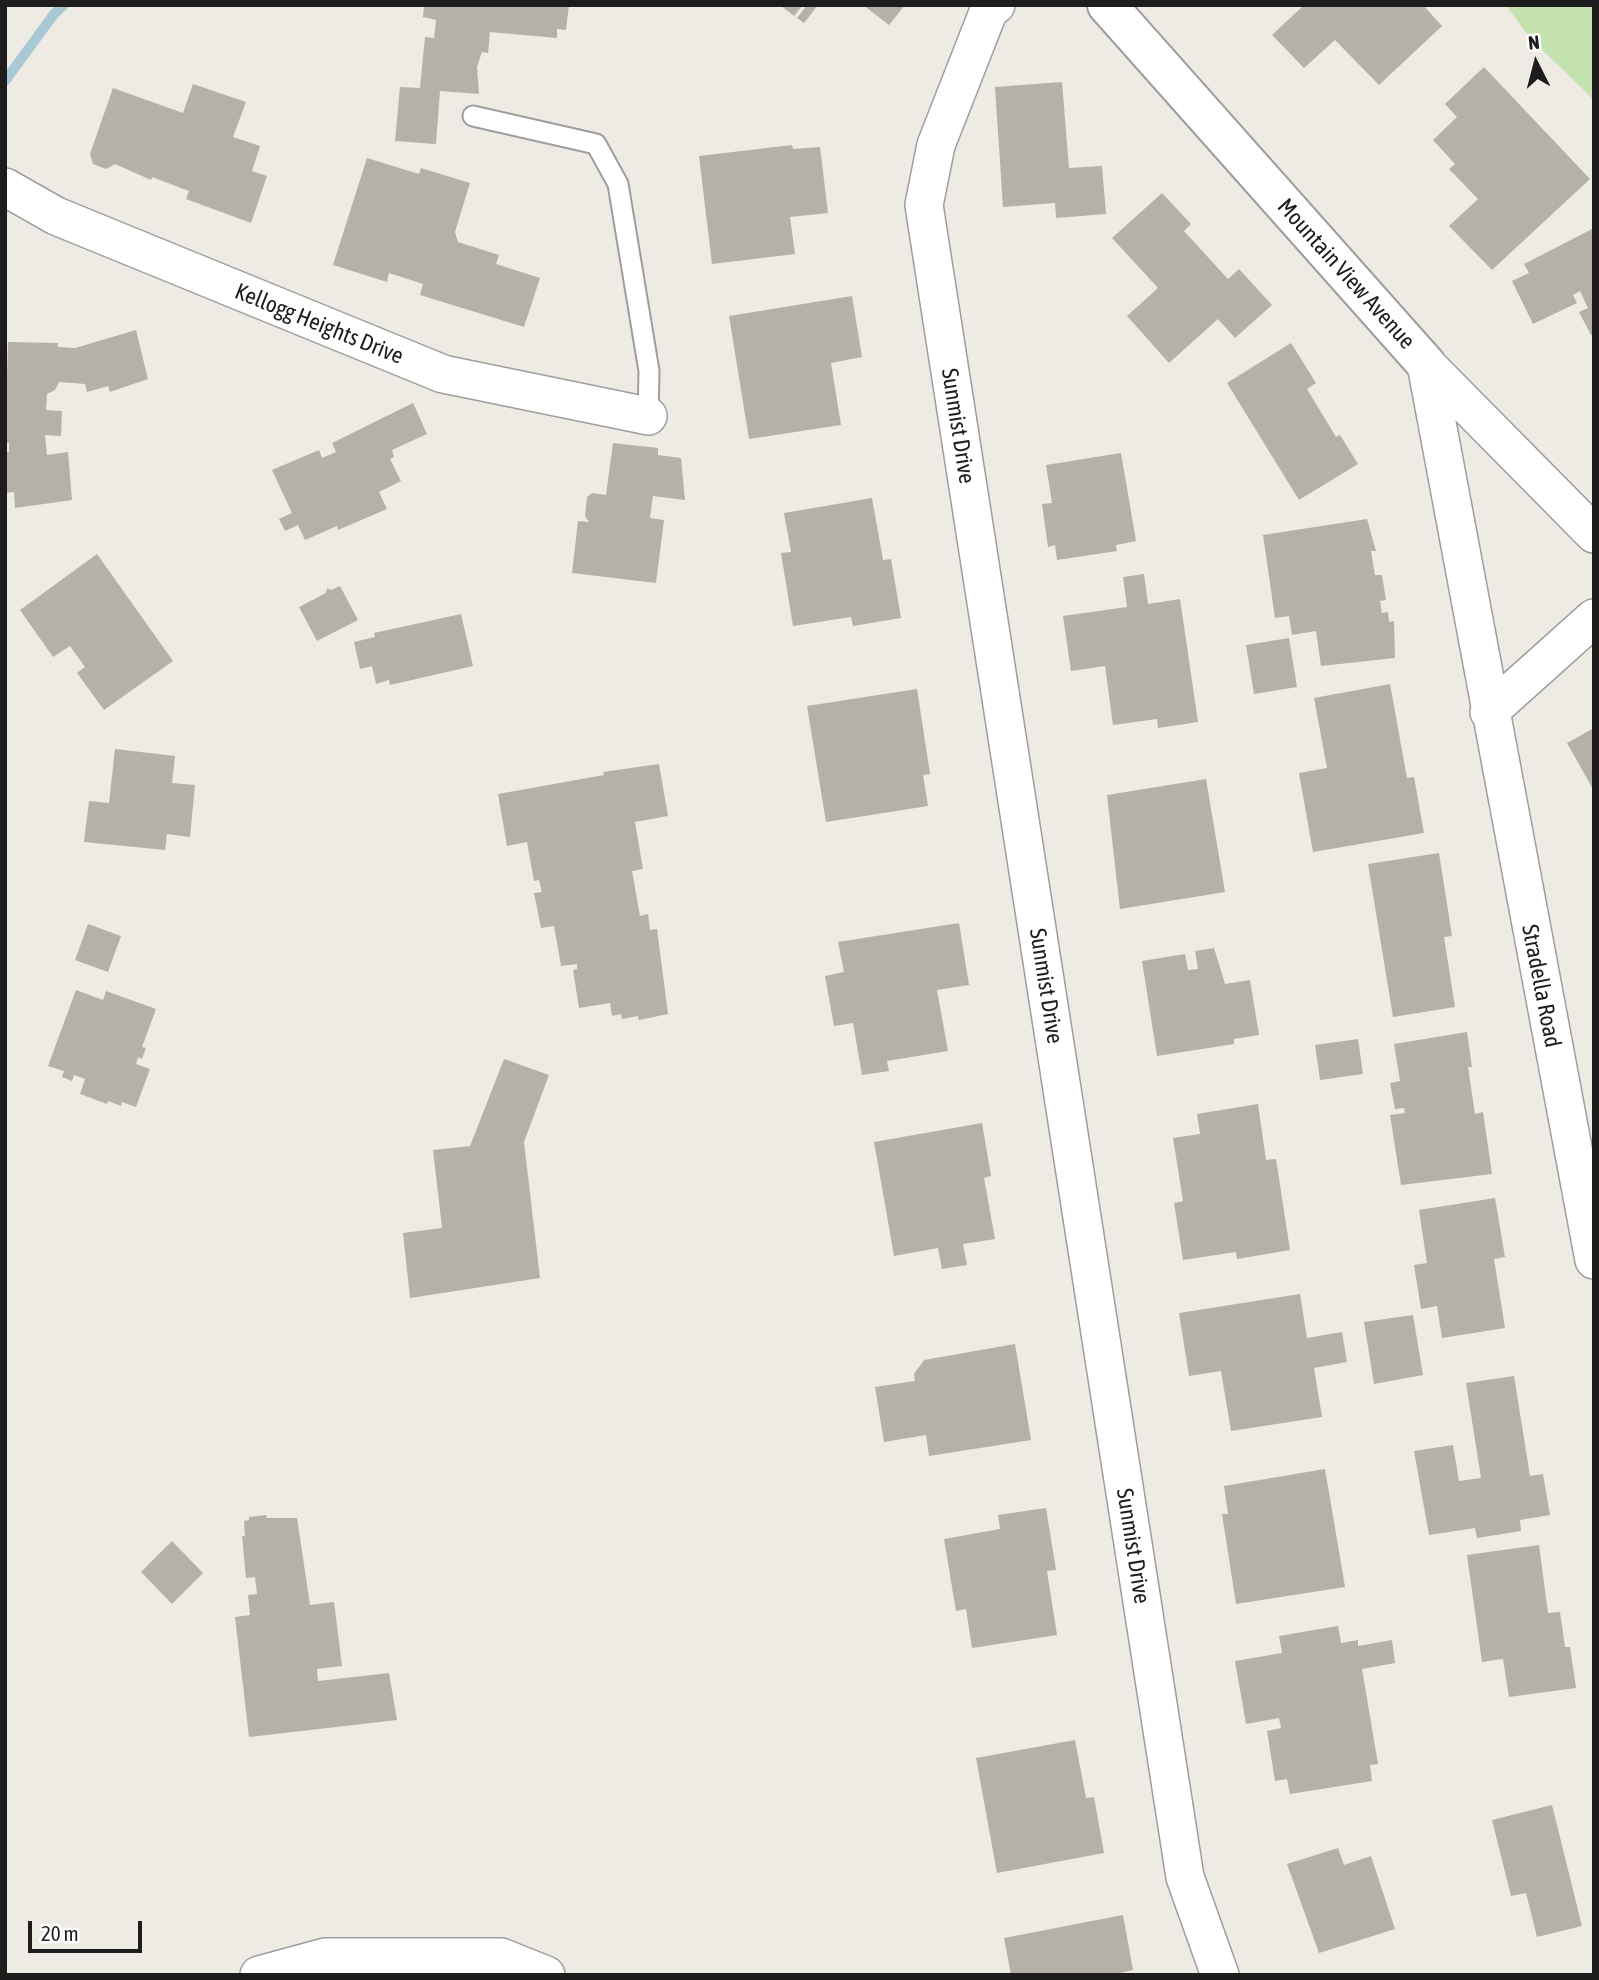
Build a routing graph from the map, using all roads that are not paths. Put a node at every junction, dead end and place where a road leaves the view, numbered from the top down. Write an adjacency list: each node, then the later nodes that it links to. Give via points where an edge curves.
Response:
1 (996, 5): 13 (street, Sunmist Drive, via 989,10 940,133 923,205 1185,1877)
2 (1107, 5): 5 (street, Mountain View Avenue)
3 (473, 116): 6 (lane, via 596,144 618,184 649,371)
4 (5, 187): 6 (street, Kellogg Heights Drive, via 56,216 443,374)
5 (1426, 364): 7 (street, Mountain View Avenue); 9 (street, Stradella Road)
6 (648, 416)
7 (1594, 534)
8 (1594, 618): 9 (street)
9 (1489, 712): 10 (street, Stradella Road)
10 (1594, 1260)
11 (259, 1975): 12 (street, via 325,1958 501,1957)
12 (546, 1975)
13 (1220, 1975)

